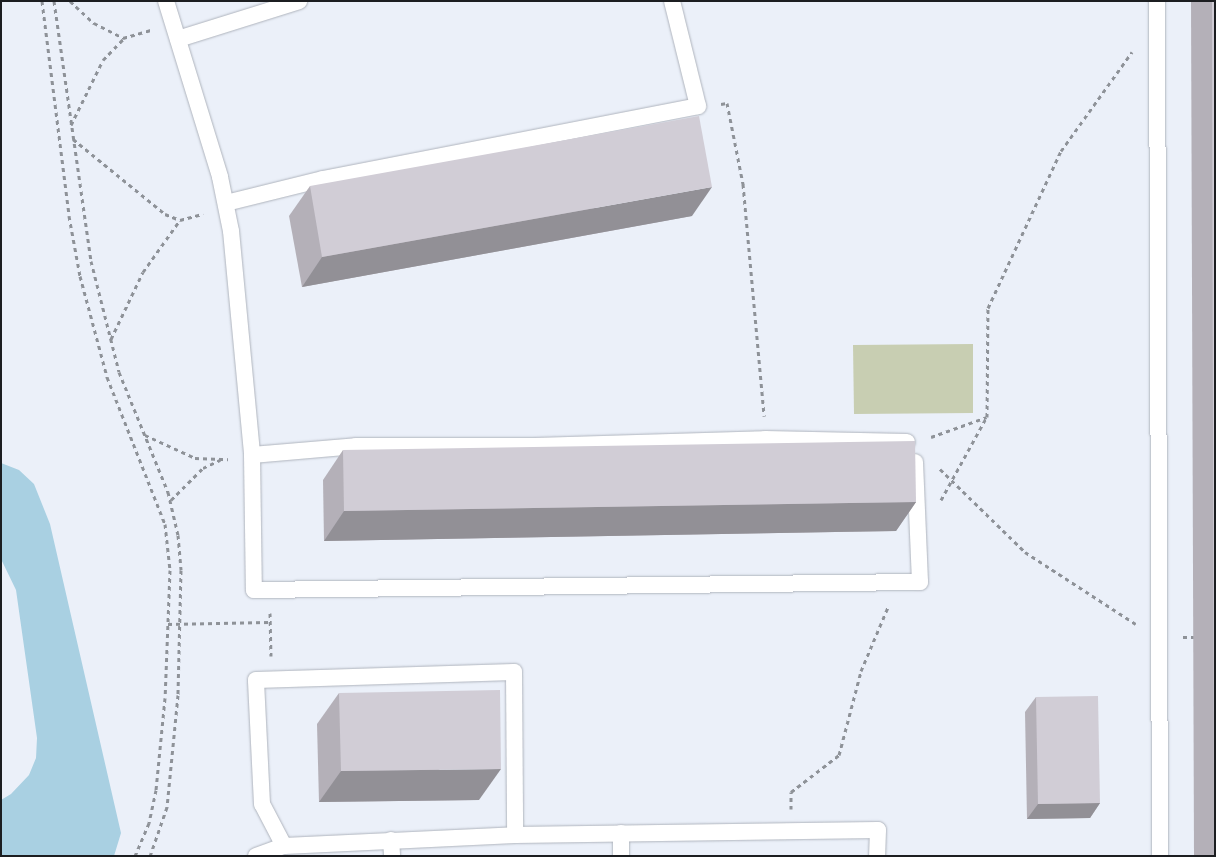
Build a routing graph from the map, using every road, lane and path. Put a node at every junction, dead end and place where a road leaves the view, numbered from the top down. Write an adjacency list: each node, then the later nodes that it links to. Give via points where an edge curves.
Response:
1 (42, 1): 31 (path, via 68,216 80,276 107,377 165,524 170,570)
2 (54, 1): 13 (path)
3 (70, 1): 9 (path, via 94,23)
4 (166, 1): 8 (lane)
5 (300, 1): 10 (lane)
6 (672, 1): 12 (lane)
7 (1156, 1): 32 (lane)
8 (173, 24): 9 (path); 10 (lane)
9 (123, 38): 13 (path, via 103,60)
10 (178, 40): 15 (lane)
11 (1134, 48): 18 (path, via 1062,151 988,308)
12 (698, 106): 15 (lane, via 323,179); 20 (path, via 727,103 743,184)
13 (70, 127): 14 (path)
14 (72, 139): 16 (path, via 152,205); 17 (path, via 91,261)
15 (226, 205): 16 (path); 22 (lane, via 236,260)
16 (180, 220): 17 (path, via 143,272)
17 (110, 339): 19 (path)
18 (987, 417): 21 (path); 24 (path)
19 (144, 435): 23 (path, via 195,458); 25 (path)
20 (765, 438): 21 (lane); 22 (lane, via 535,446 356,446)
21 (914, 442): 24 (path); 27 (lane, via 920,582)
22 (252, 455): 23 (path); 28 (lane, via 254,590)
23 (222, 459): 25 (path, via 203,468)
24 (952, 481): 26 (path); 32 (path, via 1026,552)
25 (170, 500): 30 (path, via 181,570)
26 (939, 504)
27 (897, 583): 28 (lane); 34 (path, via 861,671 839,755 791,792)
28 (269, 590): 29 (path)
29 (270, 622): 30 (path); 33 (path)
30 (180, 623): 31 (path); 40 (path, via 178,695 169,788)
31 (168, 624): 39 (path, via 156,790 149,823)
32 (1158, 638): 44 (lane)
33 (272, 679): 36 (lane, via 514,672); 37 (lane, via 256,680 260,788 265,814)
34 (790, 829): 35 (lane); 43 (lane, via 878,830)
35 (621, 833): 36 (lane); 42 (lane)
36 (515, 835): 38 (lane)
37 (284, 846): 38 (lane); 41 (lane)
38 (392, 848)
39 (135, 856)
40 (150, 856)
41 (256, 856)
42 (621, 856)
43 (877, 856)
44 (1160, 856)

